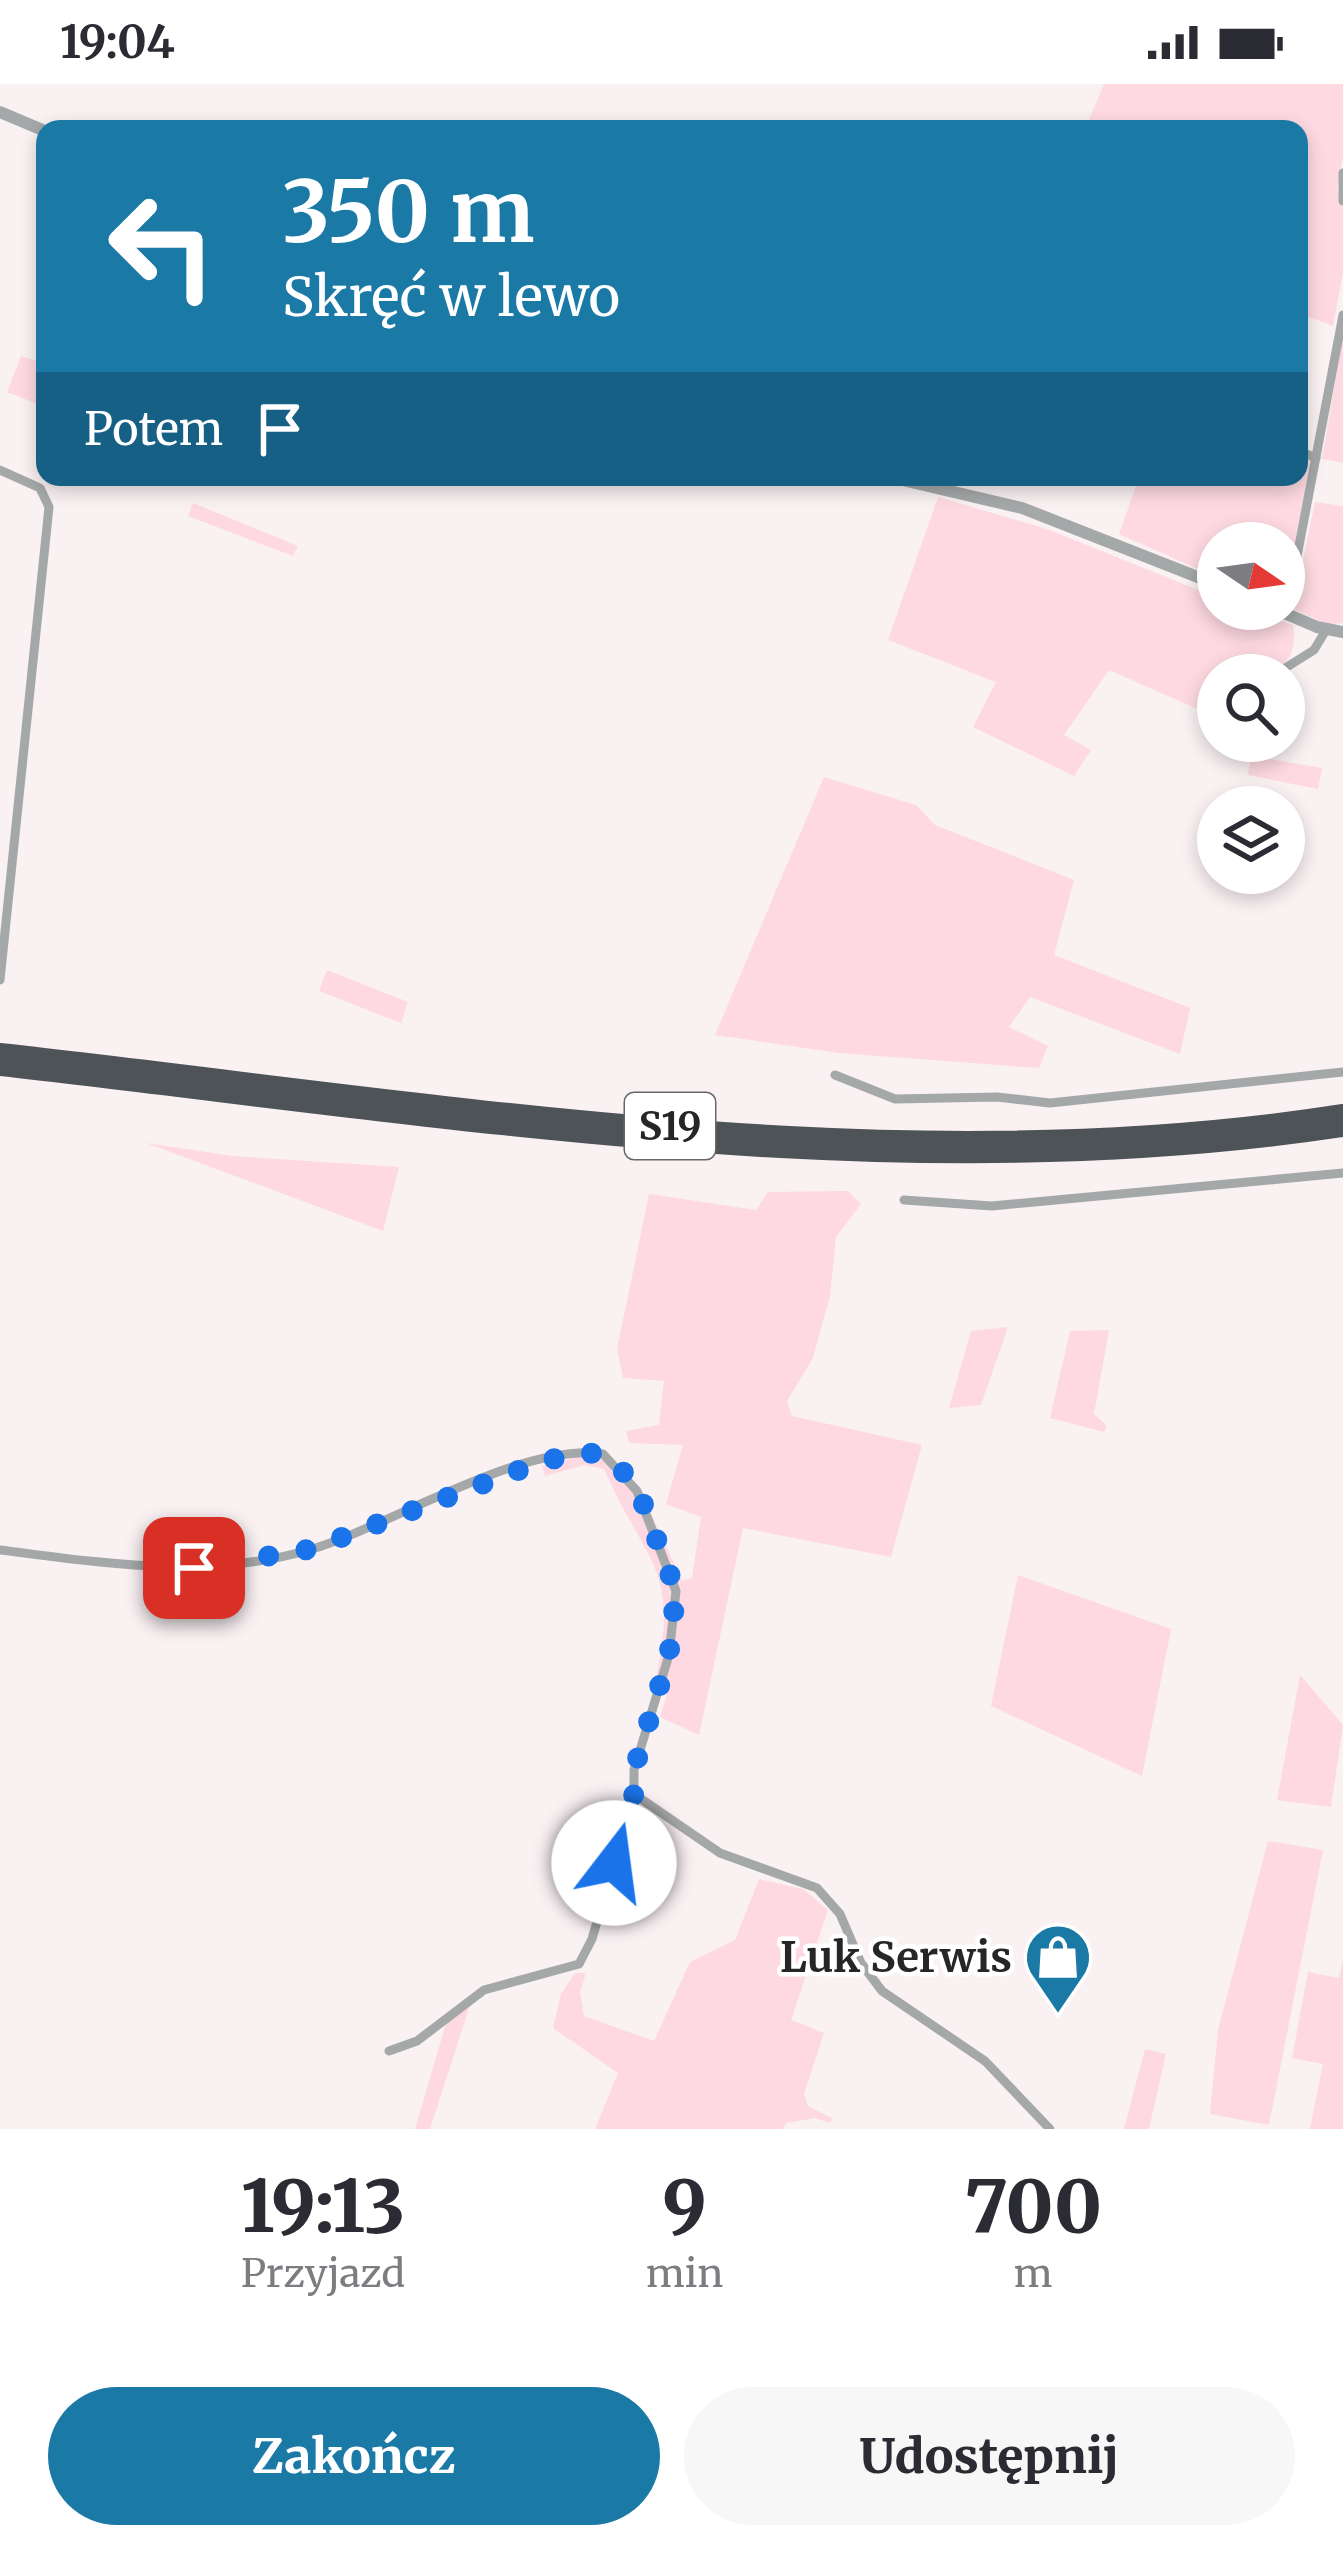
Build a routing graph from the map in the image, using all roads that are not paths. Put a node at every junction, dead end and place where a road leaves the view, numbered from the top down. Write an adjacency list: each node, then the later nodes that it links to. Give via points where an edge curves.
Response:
1 (0, 112): 2 (street)
2 (36, 127)
3 (1343, 173): 4 (street)
4 (1343, 201)
5 (1343, 315): 7 (street)
6 (1308, 455): 7 (street)
7 (1316, 458): 10 (street)
8 (0, 470): 16 (street, via 40,488 49,507)
9 (928, 486): 11 (street, via 1022,508)
10 (1301, 522)
11 (1197, 578)
12 (1305, 621): 13 (street)
13 (1326, 630): 14 (street); 15 (street)
14 (1343, 632)
15 (1305, 656)
16 (0, 980)
17 (0, 1052): 21 (highway, S19, via 853,1140 1114,1138)
18 (0, 1067): 22 (highway, S19, via 853,1155 1100,1154)
19 (1343, 1072): 20 (street, via 1050,1103 895,1100)
20 (835, 1075)
21 (1343, 1113)
22 (1343, 1128)
23 (1343, 1173): 24 (street, via 992,1206)
24 (904, 1200)
25 (0, 1550): 26 (street, via 137,1568 261,1560 311,1549 523,1466 603,1454 637,1492 676,1591 669,1655)
26 (634, 1794): 27 (street, via 579,1964 484,1990 417,2041); 28 (street, via 699,1842 817,1888 882,1991 986,2061)
27 (389, 2051)
28 (1051, 2129)

